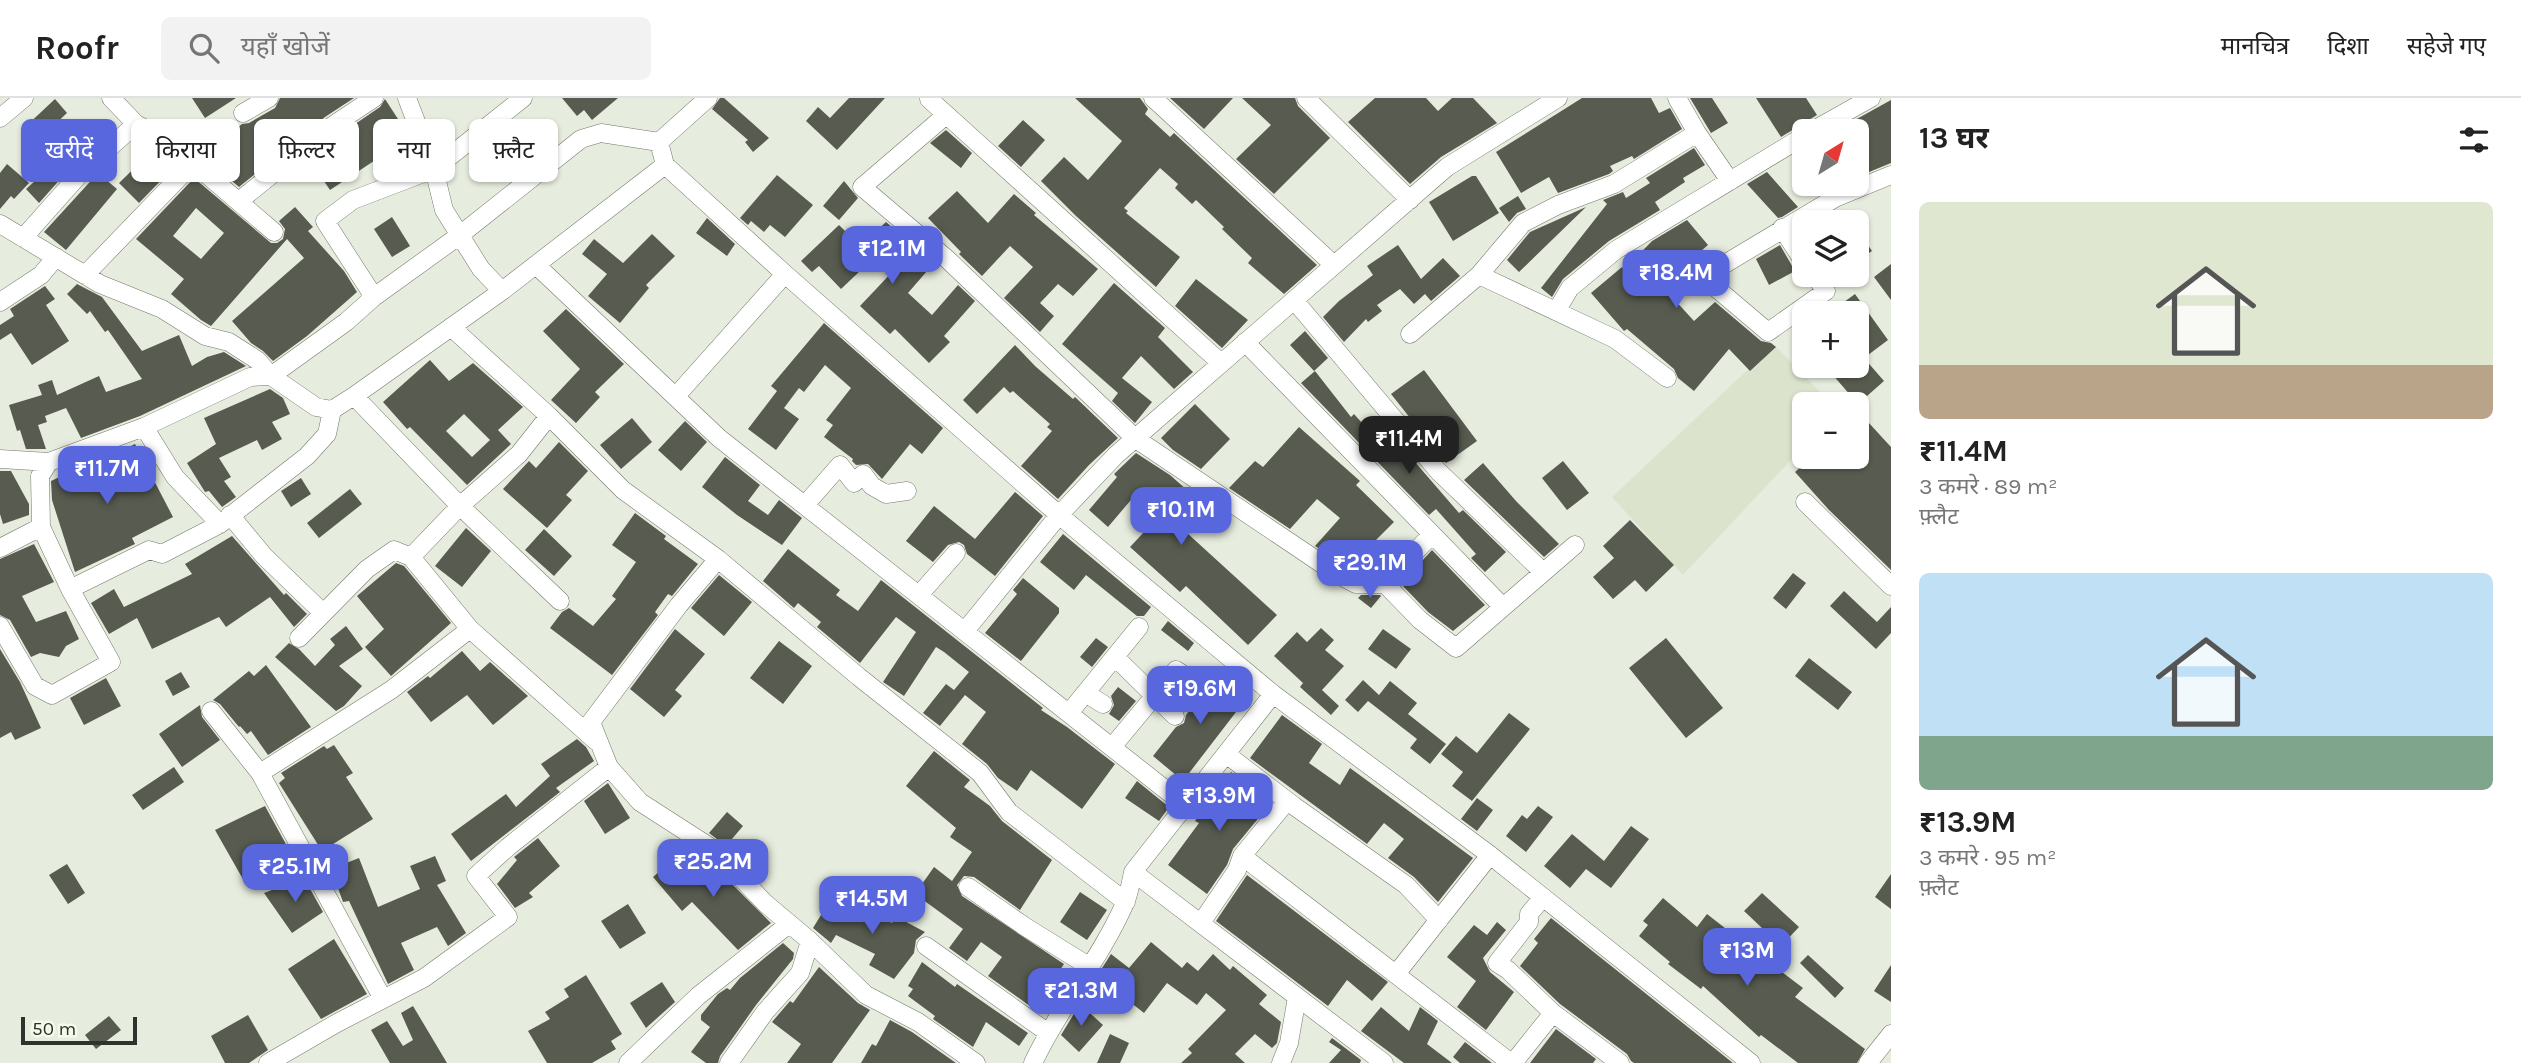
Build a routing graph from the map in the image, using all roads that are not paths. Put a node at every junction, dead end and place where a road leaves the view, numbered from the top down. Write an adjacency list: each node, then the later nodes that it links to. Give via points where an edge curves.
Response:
1 (24, 98): 16 (street)
2 (111, 98): 17 (street)
3 (269, 98): 14 (street)
4 (374, 98): 33 (street)
5 (407, 98): 18 (street)
6 (523, 98): 24 (street)
7 (708, 98): 22 (street)
8 (1153, 98): 42 (street)
9 (1558, 98): 32 (street, via 1447,167)
10 (1677, 98): 21 (street)
11 (1871, 98): 19 (street)
12 (929, 99): 15 (street)
13 (1318, 102): 32 (street)
14 (243, 113)
15 (946, 115): 55 (street); 63 (street, via 862,187 946,258)
16 (0, 118)
17 (131, 119)
18 (415, 119)
19 (1833, 119)
20 (131, 128): 38 (street, via 80,174)
21 (1697, 133): 27 (street); 45 (street, via 1614,184 1523,223)
22 (659, 142): 25 (street); 37 (street, via 601,133 581,139)
23 (1792, 143): 27 (street)
24 (455, 152)
25 (665, 165): 41 (street); 43 (street)
26 (1890, 178): 35 (street, via 1835,198)
27 (1730, 181): 51 (street, via 1616,250 1570,288)
28 (175, 182): 44 (street)
29 (217, 182): 33 (street)
30 (400, 182): 48 (street, via 353,200 325,221)
31 (437, 182): 37 (street, via 444,210)
32 (1410, 200): 42 (street)
33 (239, 201): 36 (street)
34 (0, 224): 38 (street)
35 (1782, 228): 39 (street); 46 (street, via 1703,277 1768,332 1826,291)
36 (274, 232)
37 (460, 235): 47 (street, via 481,269); 48 (street)
38 (23, 238): 40 (street)
39 (1792, 243)
40 (56, 257): 44 (street); 50 (street, via 41,275)
41 (536, 265): 47 (street); 59 (street)
42 (1334, 265): 49 (street)
43 (785, 274): 59 (street); 70 (street)
44 (85, 275): 56 (street, via 162,309 205,336 229,342 257,360)
45 (1479, 275): 51 (street); 53 (street)
46 (1823, 287)
47 (502, 291): 52 (street)
48 (374, 297): 56 (street)
49 (1294, 300): 54 (street); 79 (street, via 1437,471)
50 (0, 302)
51 (1556, 310): 57 (street, via 1615,339)
52 (451, 327): 58 (street); 61 (street)
53 (1410, 334)
54 (1245, 342): 55 (street); 73 (street)
55 (1221, 363): 63 (street)
56 (271, 376): 60 (street, via 316,407); 62 (street, via 250,377)
57 (1667, 378)
58 (354, 396): 60 (street); 69 (street)
59 (676, 396): 68 (street, via 719,438)
60 (332, 410): 71 (street, via 327,434 307,456)
61 (549, 416): 69 (street, via 519,454); 78 (street, via 623,490)
62 (144, 427): 65 (street); 71 (street, via 175,477)
63 (1136, 439): 70 (street); 80 (street, via 1337,574 1356,584)
64 (0, 459): 65 (street)
65 (49, 462): 72 (street, via 40,476)
66 (907, 491): 68 (street, via 886,494 863,474 854,482 840,465)
67 (1805, 502): 81 (street)
68 (805, 505): 83 (street)
69 (460, 506): 77 (street); 84 (street)
70 (1059, 514): 90 (street); 95 (street)
71 (225, 519): 82 (street, via 162,554 149,550); 86 (street)
72 (41, 527): 75 (street); 82 (street)
73 (1432, 534): 80 (street); 85 (street)
74 (1576, 545): 79 (street)
75 (0, 548)
76 (957, 553): 83 (street)
77 (411, 557): 86 (street, via 394,550 367,569); 89 (street)
78 (718, 559): 101 (street, via 591,722); 113 (street, via 980,773 1009,812)
79 (1543, 572): 85 (street)
80 (1385, 584): 85 (street, via 1456,648)
81 (1891, 586)
82 (70, 589): 87 (street, via 111,662 52,695 35,687)
83 (919, 595): 90 (street)
84 (560, 601)
85 (1503, 607)
86 (323, 613): 91 (street)
87 (0, 626)
88 (1139, 628): 92 (street)
89 (470, 629): 101 (street); 105 (street, via 391,690)
90 (965, 631): 99 (street)
91 (299, 638)
92 (1115, 657): 94 (street); 96 (street)
93 (1193, 681): 96 (street, via 1176,670)
94 (1085, 693): 97 (street); 99 (street)
95 (1273, 694): 103 (street); 108 (street)
96 (1156, 695): 100 (street); 102 (street)
97 (1103, 704)
98 (211, 711): 105 (street)
99 (1069, 713): 102 (street)
100 (1175, 716)
101 (600, 745): 104 (street)
102 (1112, 747): 107 (street)
103 (1226, 754): 106 (street); 107 (street)
104 (609, 767): 116 (street, via 640,802 713,849); 122 (street, via 476,876 508,917 424,978)
105 (260, 773): 122 (street)
106 (1287, 801): 109 (street); 114 (street, via 1406,885)
107 (1185, 805): 110 (street)
108 (1490, 855): 112 (street); 114 (street)
109 (1242, 856): 115 (street); 120 (street)
110 (1133, 872): 113 (street); 115 (street)
111 (968, 887): 119 (street)
112 (1543, 897): 123 (street, via 1497,963); 135 (street)
113 (1126, 902): 119 (street)
114 (1439, 920): 120 (street)
115 (1201, 923): 121 (street)
116 (789, 924): 117 (street); 128 (street, via 698,996)
117 (810, 941): 129 (street, via 800,973); 130 (street, via 866,995 918,1022)
118 (926, 946): 124 (street)
119 (1090, 967): 124 (street)
120 (1396, 974): 134 (street)
121 (1297, 997): 132 (street, via 1289,1043); 133 (street)
122 (383, 999): 127 (street)
123 (1553, 1013): 126 (street); 134 (street)
124 (1047, 1032): 131 (street)
125 (1891, 1034): 136 (street)
126 (1610, 1060)
127 (268, 1063)
128 (628, 1063)
129 (729, 1063)
130 (976, 1063)
131 (1033, 1063)
132 (1280, 1063)
133 (1384, 1063)
134 (1512, 1063)
135 (1751, 1063)
136 (1868, 1063)

